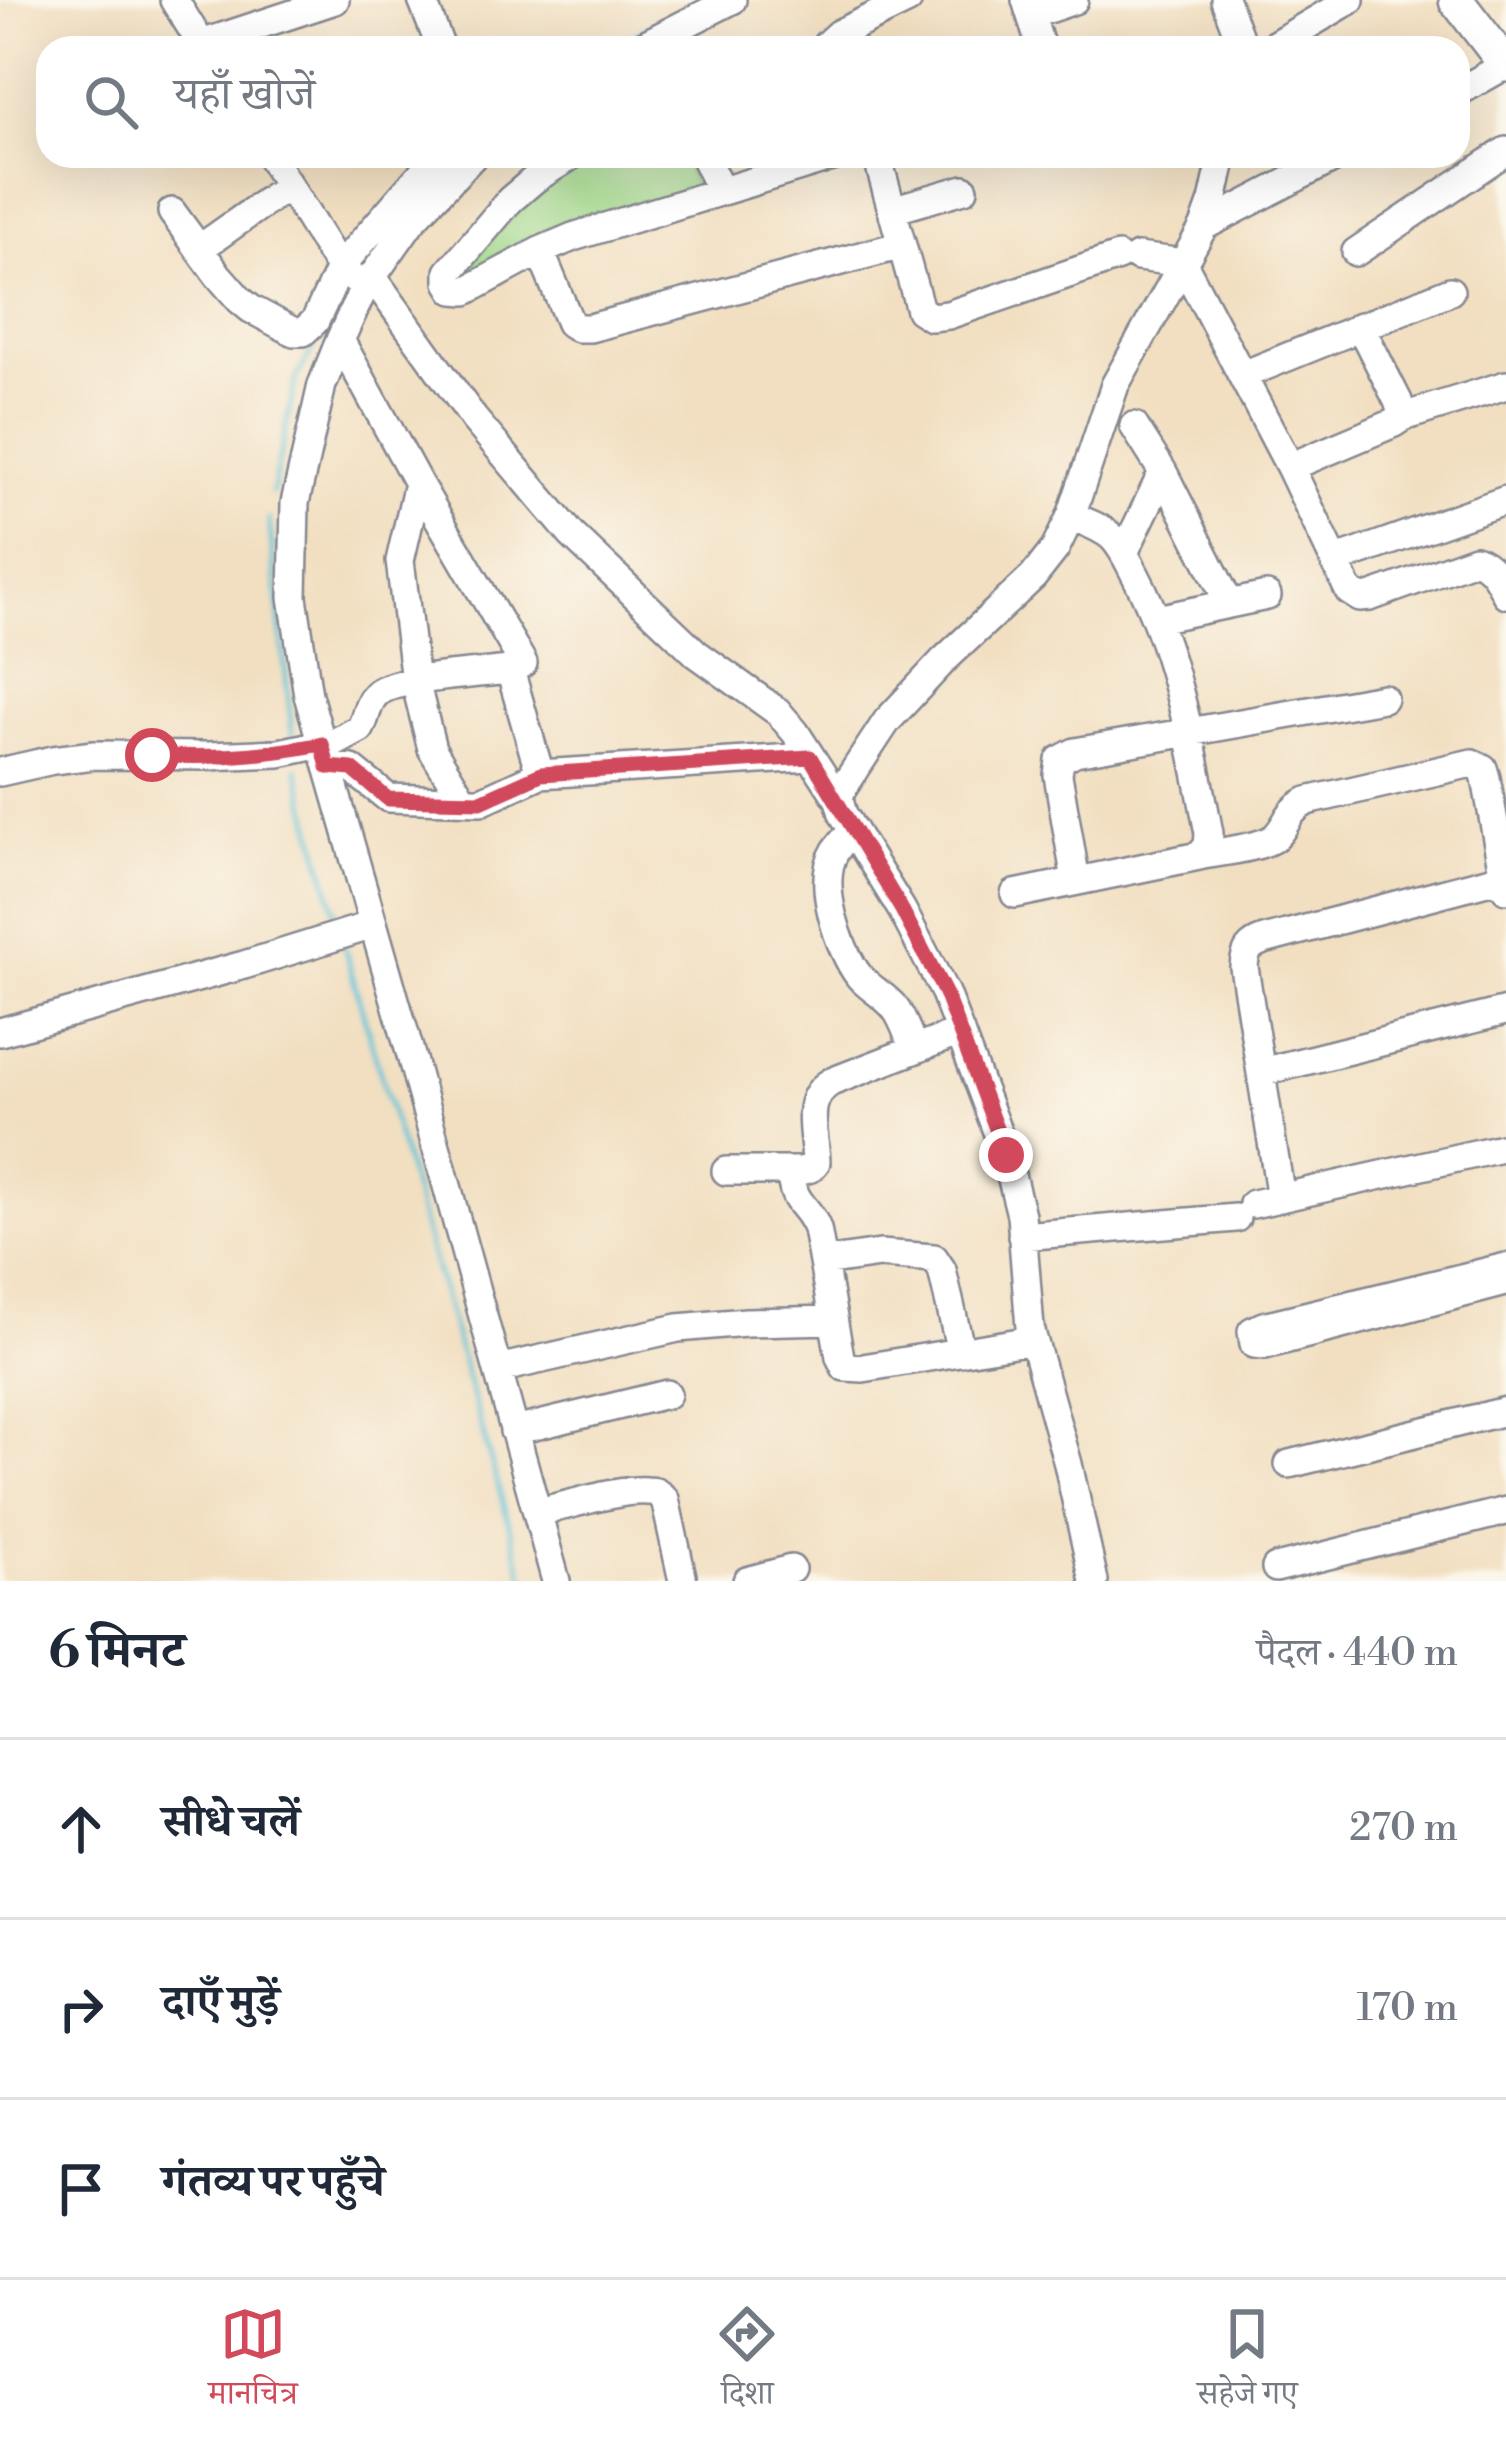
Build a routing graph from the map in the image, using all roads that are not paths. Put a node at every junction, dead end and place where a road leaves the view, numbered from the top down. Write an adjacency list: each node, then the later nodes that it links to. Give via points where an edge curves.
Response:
1 (174, 0): 11 (street)
2 (335, 0): 12 (street)
3 (422, 0): 13 (street)
4 (732, 0): 14 (street)
5 (908, 0): 15 (street)
6 (1074, 0): 10 (street)
7 (1226, 0): 18 (street)
8 (1350, 0): 19 (street)
9 (1456, 0): 20 (main road)
10 (1023, 5): 16 (street); 17 (street)
11 (196, 36)
12 (231, 36)
13 (436, 36)
14 (662, 36)
15 (836, 36)
16 (1024, 36)
17 (1036, 36)
18 (1239, 36)
19 (1289, 36)
20 (1506, 65): 21 (street)
21 (1470, 85)
22 (1506, 151): 41 (street)
23 (278, 168): 32 (street)
24 (427, 168): 43 (street)
25 (461, 168): 44 (street)
26 (552, 168): 40 (street, via 510,200 449,282 466,291)
27 (710, 168): 34 (street)
28 (796, 168): 34 (street)
29 (880, 168): 35 (street)
30 (1220, 168): 37 (street)
31 (1315, 168): 37 (street)
32 (289, 186): 39 (street); 43 (street)
33 (964, 188): 35 (street)
34 (722, 190): 40 (street)
35 (892, 209): 38 (street)
36 (172, 212): 39 (street)
37 (1204, 226): 42 (street)
38 (902, 245): 40 (street, via 590,328 570,322); 42 (street, via 920,310 931,317 1128,257)
39 (199, 249): 43 (street, via 239,300 294,332 310,328)
40 (540, 251)
41 (1356, 252)
42 (1183, 263): 48 (street); 56 (street, via 1115,385)
43 (341, 266): 44 (street)
44 (368, 283): 47 (street); 68 (street, via 572,535 697,654 778,712)
45 (1450, 291): 46 (street)
46 (1360, 326): 48 (street); 50 (street)
47 (340, 340): 54 (street); 67 (street, via 293,514 292,597)
48 (1243, 375): 52 (street)
49 (1506, 385): 50 (street)
50 (1403, 417): 52 (street)
51 (1134, 426): 53 (street)
52 (1290, 467): 58 (street)
53 (1163, 472): 57 (street); 61 (street)
54 (418, 484): 63 (street, via 524,663); 64 (street, via 400,561)
55 (1506, 500): 58 (street)
56 (1071, 516): 57 (street, via 1101,529); 72 (street, via 1033,577 887,721)
57 (1124, 553): 62 (street)
58 (1334, 561): 59 (street, via 1360,598 1475,559 1492,569)
59 (1506, 594)
60 (1267, 596): 61 (street)
61 (1229, 602): 62 (street)
62 (1157, 619): 66 (street)
63 (510, 670): 64 (street); 70 (street)
64 (415, 681): 67 (street, via 377,692 360,729); 71 (street, via 432,749)
65 (1383, 698): 66 (street)
66 (1189, 732): 74 (street, via 1209,833); 75 (street, via 1060,760)
67 (324, 754): 69 (street, via 94,754); 71 (street, via 388,799); 78 (street)
68 (810, 757): 70 (street); 72 (street)
69 (0, 772)
70 (541, 774): 71 (street, via 481,801)
71 (463, 800)
72 (838, 800): 73 (street)
73 (854, 830): 81 (street); 82 (street, via 829,867 836,928 853,968 894,1008)
74 (1199, 856): 75 (street); 76 (street, via 1267,842 1306,801 1472,763 1486,778)
75 (1076, 880): 77 (street)
76 (1504, 883): 83 (street, via 1252,944 1244,967)
77 (1016, 894)
78 (353, 932): 80 (street); 95 (street)
79 (1506, 1011): 83 (street)
80 (0, 1032)
81 (960, 1032): 82 (street); 88 (street, via 1010,1168)
82 (914, 1049): 86 (street, via 819,1089 816,1162)
83 (1261, 1072): 87 (street)
84 (1506, 1147): 87 (street)
85 (726, 1171): 86 (street)
86 (791, 1172): 89 (street, via 794,1196 818,1228)
87 (1281, 1198): 88 (street, via 1244,1211)
88 (1022, 1236): 93 (street)
89 (823, 1262): 92 (street); 94 (street, via 934,1258)
90 (1506, 1267): 91 (street, via 1263,1326 1251,1337 1265,1345)
91 (1506, 1282)
92 (833, 1320): 94 (street, via 845,1367); 95 (street, via 678,1328)
93 (1032, 1340): 94 (street); 107 (street)
94 (961, 1352)
95 (497, 1369): 98 (street)
96 (667, 1394): 98 (street)
97 (1506, 1411): 99 (street)
98 (514, 1431): 101 (street)
99 (1289, 1464)
100 (1506, 1511): 102 (street)
101 (537, 1512): 104 (street); 105 (street, via 658,1493)
102 (1276, 1568)
103 (791, 1569): 106 (street)
104 (556, 1581)
105 (683, 1581)
106 (747, 1581)
107 (1094, 1581)

